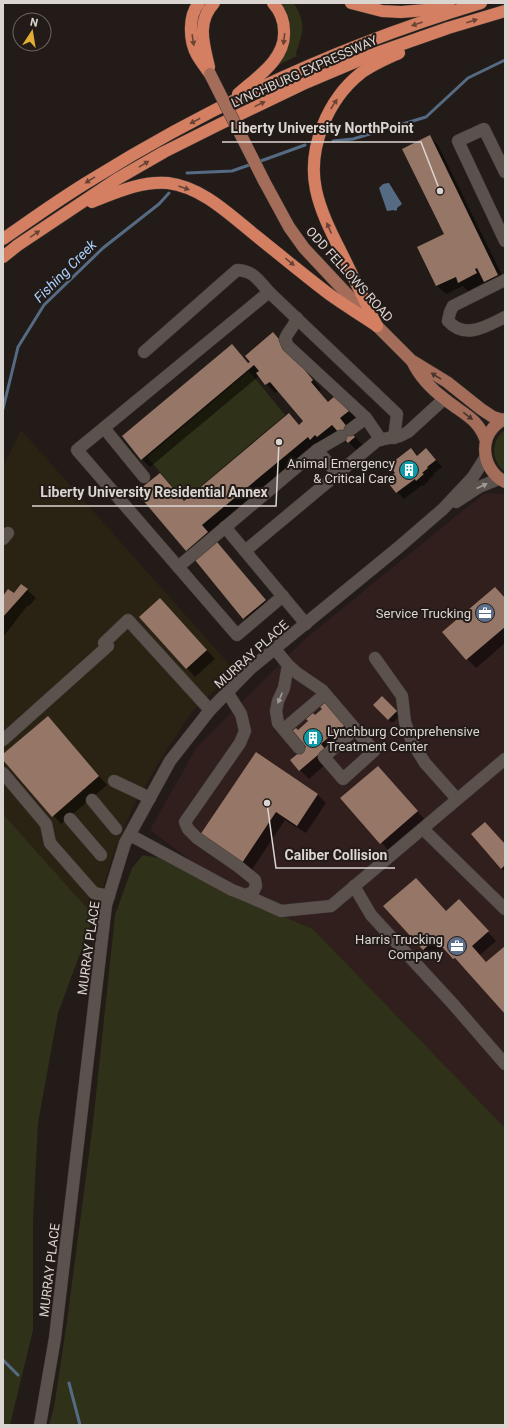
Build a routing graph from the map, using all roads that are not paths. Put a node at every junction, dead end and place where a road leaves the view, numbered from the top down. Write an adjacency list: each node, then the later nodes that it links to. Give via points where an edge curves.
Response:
1 (199, 3): 9 (highway, one-way to 9, via 192,20 192,44)
2 (214, 3): 9 (highway, via 205,16 202,29)
3 (273, 3): 10 (highway, one-way to 10, via 282,16 284,25 280,53)
4 (351, 3): 6 (highway, via 382,11 401,12)
5 (481, 3): 6 (highway, LYNCHBURG EXPRESSWAY)
6 (467, 7): 10 (highway, LYNCHBURG EXPRESSWAY, one-way to 10, via 358,44)
7 (505, 11): 8 (highway, LYNCHBURG EXPRESSWAY, one-way to 7)
8 (448, 28): 12 (highway, LYNCHBURG EXPRESSWAY, one-way to 8, via 164,152 220,124 303,84 374,54); 20 (highway, one-way to 8, via 322,210 314,173 320,132 336,100 361,73)
9 (210, 74): 20 (main road, ODD FELLOWS ROAD, bridge, via 289,227 304,248)
10 (230, 102): 13 (highway, LYNCHBURG EXPRESSWAY, one-way to 13, via 89,180)
11 (505, 172): 14 (street, via 484,129 458,141)
12 (67, 212): 15 (highway, LYNCHBURG EXPRESSWAY, one-way to 12); 20 (highway, one-way to 20, via 140,184 162,183 183,186 200,193 330,294)
13 (3, 239)
14 (505, 241)
15 (3, 256)
16 (505, 280): 18 (street, via 453,306 448,321 454,327 464,330 479,330)
17 (269, 292): 19 (street); 21 (street, via 252,274 246,270 237,270); 26 (street)
18 (505, 317)
19 (297, 318): 24 (street, via 295,326 285,339 288,346); 27 (street, via 397,414)
20 (377, 326): 22 (main road, ODD FELLOWS ROAD)
21 (144, 352)
22 (411, 360): 23 (main road, ODD FELLOWS ROAD, via 426,384); 25 (main road, ODD FELLOWS ROAD, one-way to 22, via 493,417 447,382)
23 (444, 399): 27 (street, via 408,432); 29 (main road, ODD FELLOWS ROAD, one-way to 29, via 472,418 483,432)
24 (366, 418): 28 (street); 30 (street)
25 (504, 420): 29 (main road, via 494,426)
26 (104, 428): 33 (street); 38 (street, via 77,450)
27 (394, 438): 28 (street)
28 (381, 440): 32 (street)
29 (486, 441): 31 (main road)
30 (318, 450): 32 (street); 36 (street)
31 (486, 458): 34 (main road, via 493,474); 35 (street, MURRAY PLACE, via 473,477)
32 (338, 474): 37 (street)
33 (144, 477)
34 (502, 481): 35 (street, MURRAY PLACE, one-way to 34, via 479,487)
35 (442, 509): 40 (street, MURRAY PLACE)
36 (226, 527): 37 (street); 38 (street)
37 (245, 551): 39 (street)
38 (178, 567): 39 (street, via 237,635)
39 (283, 596): 40 (street)
40 (306, 624): 41 (street, MURRAY PLACE)
41 (275, 648): 43 (street); 44 (street, MURRAY PLACE)
42 (375, 658): 55 (street, via 402,696 405,722 412,742 425,763)
43 (288, 665): 45 (street); 48 (street, one-way to 48, via 276,711 278,723)
44 (227, 692): 46 (street, MURRAY PLACE); 63 (street, via 241,714 245,731 240,743 185,822 197,838 255,880 253,892)
45 (325, 694): 47 (street); 48 (street)
46 (210, 710): 49 (street, via 128,620 106,644); 54 (street, MURRAY PLACE, via 170,761)
47 (355, 729)
48 (284, 730): 50 (street)
49 (3, 740)
50 (299, 748)
51 (505, 759): 55 (street)
52 (3, 773): 64 (street, via 46,824 50,843 94,893)
53 (114, 781): 54 (street)
54 (150, 798): 60 (street, MURRAY PLACE)
55 (457, 799): 59 (street)
56 (92, 800): 58 (street)
57 (70, 819): 61 (street)
58 (116, 829)
59 (422, 829): 62 (street); 65 (street)
60 (130, 835): 63 (street); 64 (street, MURRAY PLACE, via 125,843)
61 (101, 855)
62 (354, 886): 63 (street, via 331,906 281,911); 66 (street, via 371,915)
63 (245, 895)
64 (109, 896): 67 (street, MURRAY PLACE, via 55,1338)
65 (505, 909)
66 (505, 1064)
67 (40, 1425)

